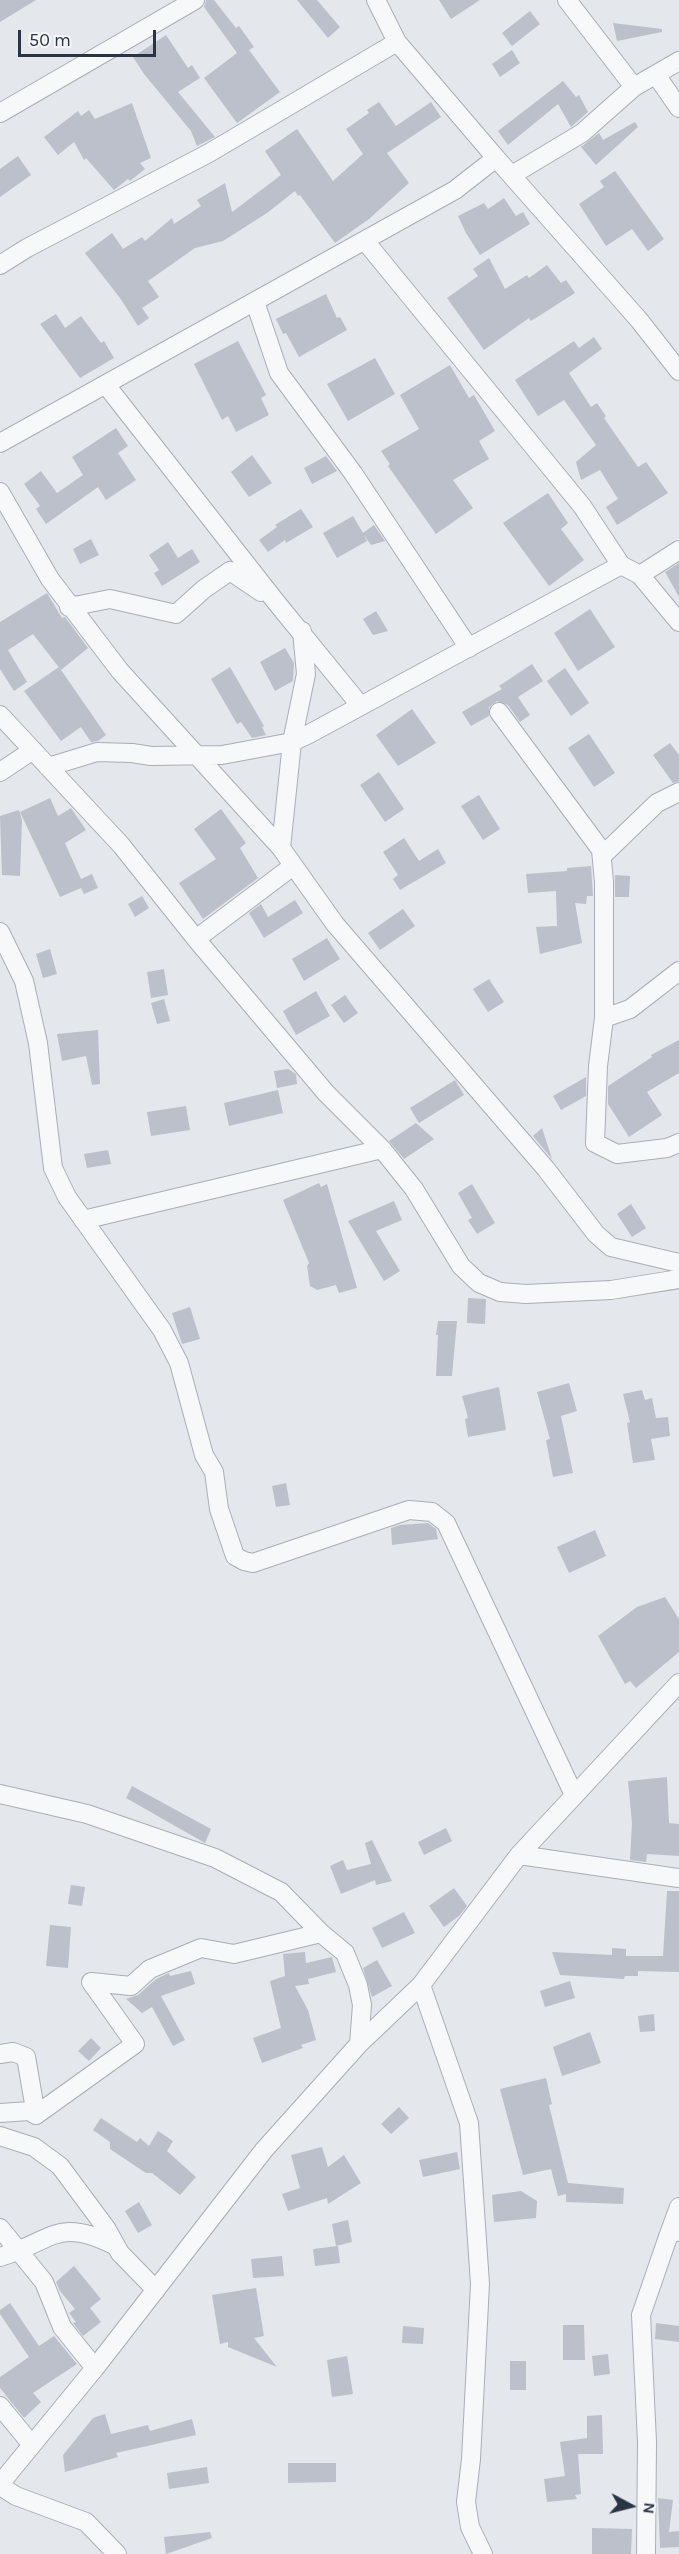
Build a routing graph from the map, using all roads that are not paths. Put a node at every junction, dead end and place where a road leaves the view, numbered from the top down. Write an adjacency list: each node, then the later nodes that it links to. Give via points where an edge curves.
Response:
1 (195, 0): 9 (street)
2 (376, 0): 4 (street)
3 (567, 0): 7 (street)
4 (397, 42): 10 (street); 13 (street, via 209,153)
5 (679, 61): 6 (street)
6 (656, 75): 7 (street); 8 (street)
7 (634, 87): 11 (street, via 582,133)
8 (679, 108)
9 (0, 113)
10 (496, 159): 11 (street); 12 (street, via 455,190)
11 (512, 175): 15 (street)
12 (365, 241): 14 (street); 20 (street, via 582,506)
13 (0, 266)
14 (255, 303): 16 (street); 28 (street, via 279,374 353,473)
15 (679, 371)
16 (106, 385): 17 (street); 24 (street)
17 (0, 443)
18 (0, 492): 22 (street)
19 (679, 550): 21 (street)
20 (621, 565): 21 (street); 28 (street)
21 (640, 575): 26 (street)
22 (50, 579): 23 (street); 25 (street)
23 (92, 601): 24 (street, via 110,599 176,614 230,571); 25 (street)
24 (276, 602): 27 (street)
25 (69, 607): 34 (street)
26 (679, 622)
27 (302, 631): 29 (street); 32 (street, via 306,674)
28 (469, 648): 29 (street)
29 (360, 705): 32 (street)
30 (499, 712): 39 (street)
31 (0, 715): 33 (street)
32 (291, 742): 34 (street); 38 (street)
33 (33, 750): 35 (street); 36 (street)
34 (196, 757): 35 (street, via 97,752); 38 (street)
35 (48, 766): 42 (street, via 121,845)
36 (0, 772)
37 (679, 792): 39 (street, via 657,803)
38 (281, 848): 40 (street)
39 (602, 856): 44 (street)
40 (293, 866): 42 (street); 48 (street, via 335,924 546,1169 596,1234 611,1246)
41 (0, 932): 47 (street, via 24,981 38,1043 53,1168)
42 (196, 939): 46 (street, via 326,1093)
43 (679, 970): 44 (street, via 630,1009)
44 (604, 1018): 45 (street, via 595,1143 617,1154 667,1149)
45 (679, 1143)
46 (382, 1149): 47 (street); 49 (street, via 414,1189 461,1266 479,1282 500,1292 611,1290)
47 (83, 1220): 52 (street, via 162,1330 179,1363 236,1556 253,1563 410,1510 432,1512 446,1523)
48 (679, 1263)
49 (679, 1279)
50 (679, 1683): 52 (street)
51 (0, 1794): 55 (street, via 87,1814 215,1858 281,1893)
52 (574, 1795): 53 (street)
53 (519, 1855): 54 (street); 56 (street)
54 (679, 1878)
55 (321, 1933): 57 (street, via 345,1953 358,1985 362,2005); 60 (street, via 234,1954 201,1948 150,1969 131,1986 91,1983 135,2044)
56 (421, 1985): 57 (street); 74 (street, via 469,2123 480,2284 466,2502 470,2527)
57 (359, 2044): 68 (street, via 264,2150)
58 (0, 2054): 60 (street, via 13,2052 26,2057)
59 (0, 2113): 60 (street, via 29,2111)
60 (36, 2115)
61 (0, 2136): 65 (street, via 34,2147 60,2166)
62 (679, 2207): 64 (street)
63 (0, 2228): 66 (street)
64 (674, 2232): 75 (street, via 641,2315 647,2442)
65 (117, 2247): 66 (street, via 92,2234 68,2230); 68 (street)
66 (19, 2251): 67 (street); 69 (street, via 44,2282 62,2327)
67 (0, 2258)
68 (156, 2290): 69 (street)
69 (95, 2368): 71 (street)
70 (0, 2406): 71 (street)
71 (32, 2445): 72 (street)
72 (0, 2485): 73 (street, via 16,2496 86,2522)
73 (117, 2554)
74 (483, 2554)
75 (646, 2554)

